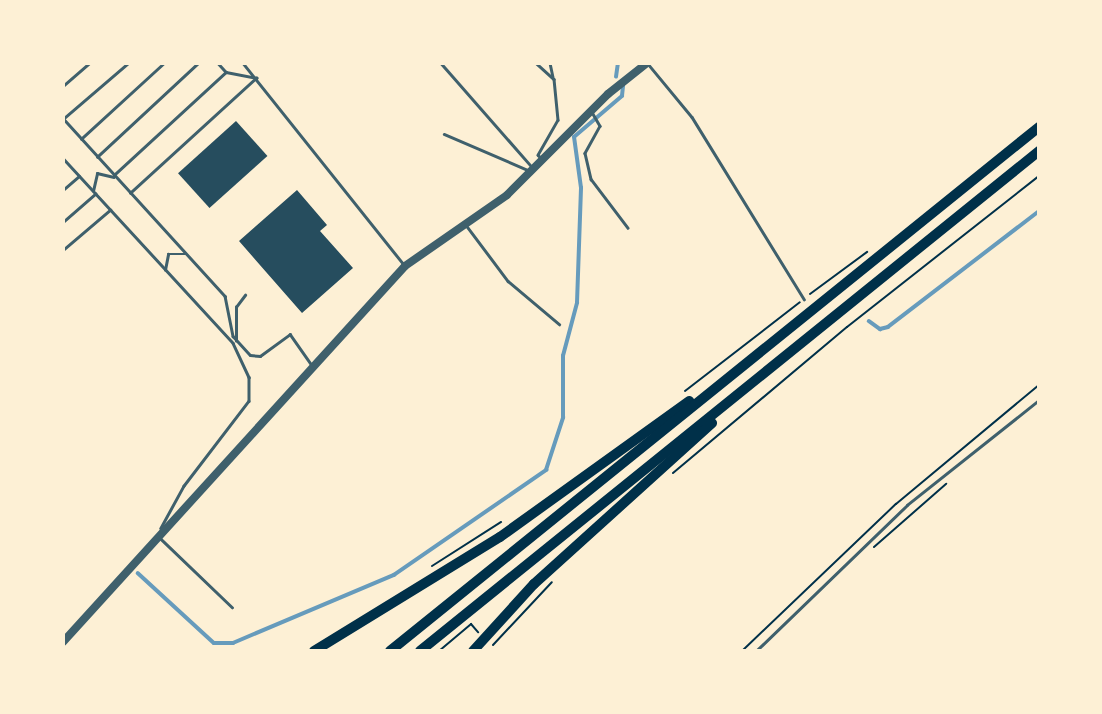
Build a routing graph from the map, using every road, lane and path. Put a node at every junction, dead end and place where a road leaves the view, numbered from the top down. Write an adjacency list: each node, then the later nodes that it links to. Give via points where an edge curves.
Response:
1 (89, 63): 14 (lane)
2 (128, 63): 16 (lane)
3 (164, 63): 19 (lane)
4 (198, 63): 21 (lane)
5 (218, 63): 11 (lane)
6 (243, 63): 13 (lane)
7 (440, 63): 24 (lane)
8 (536, 63): 12 (lane)
9 (551, 63): 12 (lane)
10 (647, 63): 15 (street); 42 (lane, via 692,117)
11 (226, 72): 13 (lane); 25 (lane)
12 (553, 77): 23 (lane, via 558,120 538,155)
13 (256, 78): 31 (lane); 39 (lane)
14 (63, 86)
15 (592, 112): 23 (street); 35 (lane, via 600,126 585,153 591,179)
16 (63, 119): 19 (lane)
17 (1039, 127): 43 (highway)
18 (444, 134): 24 (lane)
19 (81, 139): 21 (lane)
20 (1039, 151): 46 (highway)
21 (97, 157): 25 (lane)
22 (63, 158): 26 (lane)
23 (543, 161): 24 (street)
24 (533, 170): 34 (street)
25 (114, 175): 28 (lane)
26 (79, 176): 29 (lane); 30 (lane)
27 (1039, 176): 50 (path, via 847,327)
28 (118, 179): 30 (lane, via 97,173); 31 (lane)
29 (63, 190)
30 (94, 193): 32 (lane); 33 (lane)
31 (130, 193): 38 (lane)
32 (110, 210): 37 (lane); 40 (lane)
33 (63, 222)
34 (467, 225): 39 (street); 44 (lane, via 508,281)
35 (628, 228)
36 (871, 249): 42 (path)
37 (63, 250)
38 (188, 256): 40 (lane, via 178,251 168,254); 45 (lane, via 227,299)
39 (405, 266): 47 (street)
40 (165, 270): 53 (lane, via 236,347 251,386 243,411 172,504)
41 (245, 295): 45 (lane, via 236,307)
42 (804, 299): 48 (path)
43 (812, 310): 61 (highway, via 500,537); 62 (highway)
44 (559, 324)
45 (236, 341): 47 (lane, via 255,357 283,335 292,335)
46 (776, 363): 63 (highway); 65 (highway, via 534,584)
47 (313, 368): 53 (street)
48 (676, 399)
49 (1039, 400): 66 (lane, via 907,505)
50 (668, 477)
51 (952, 478): 54 (path)
52 (503, 522): 55 (path, via 432,565)
53 (159, 537): 57 (lane); 60 (street)
54 (874, 548)
55 (434, 575)
56 (558, 576): 59 (path, via 494,647)
57 (232, 607)
58 (481, 634): 64 (path, via 471,624)
59 (488, 641)
60 (63, 642)
61 (314, 651)
62 (390, 651)
63 (420, 651)
64 (439, 651)
65 (474, 651)
66 (756, 651)

